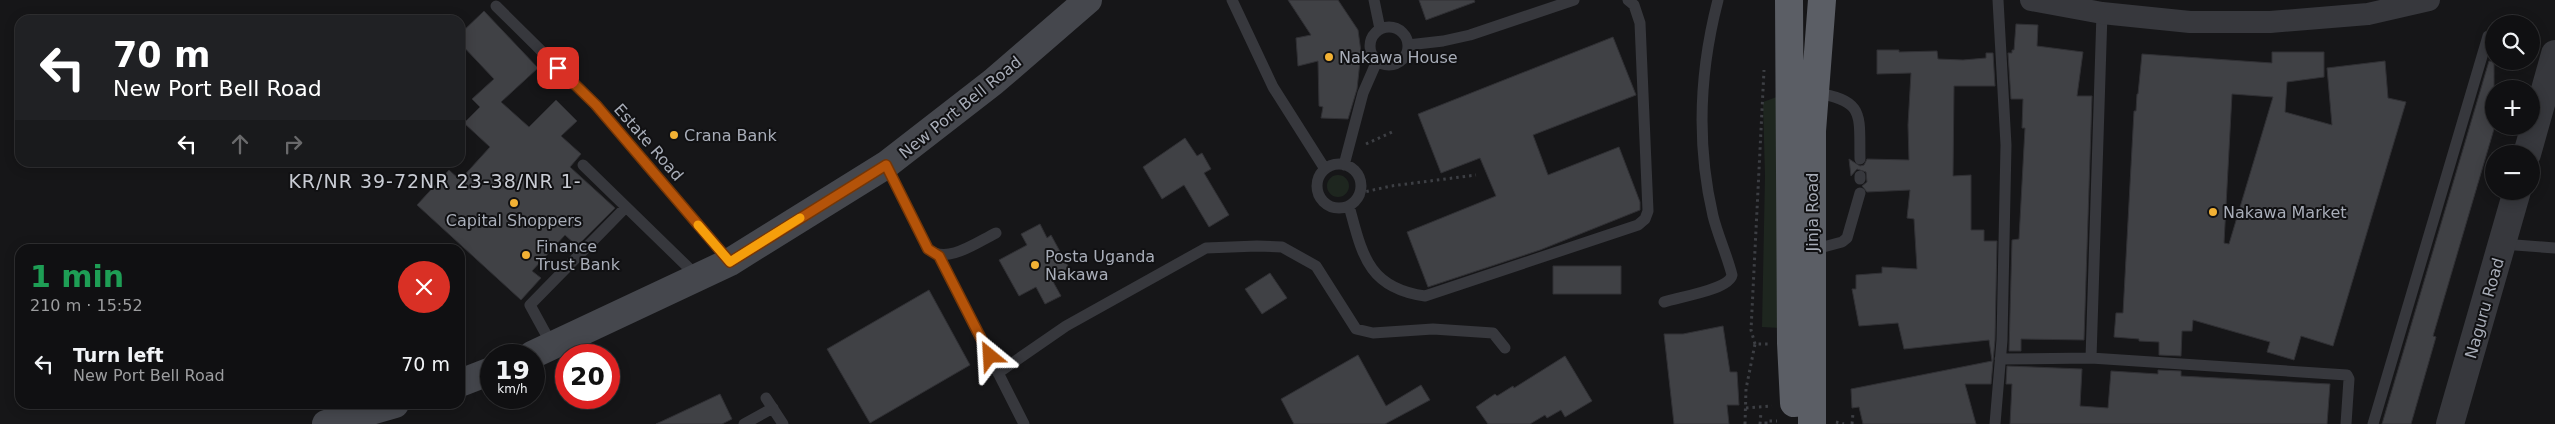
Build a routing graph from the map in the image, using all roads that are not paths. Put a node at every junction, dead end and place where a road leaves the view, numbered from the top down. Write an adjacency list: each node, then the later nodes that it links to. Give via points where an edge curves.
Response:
1 (1088, 0): 24 (main road, New Port Bell Road, via 994,82)
2 (1232, 0): 25 (lane, via 1273,87)
3 (1374, 0): 14 (lane)
4 (1574, 0): 15 (lane, via 1470,35 1443,42)
5 (1628, 0): 28 (lane, via 1634,5 1641,33 1648,211 1638,225 1424,296 1398,290 1373,271 1363,255)
6 (1718, 0): 37 (lane, via 1707,49 1700,117 1713,216 1732,275 1728,283 1718,287)
7 (1789, 0): 53 (highway, Jinja Road)
8 (1822, 0): 19 (highway, Jinja Road)
9 (1998, 0): 42 (lane, via 2006,145)
10 (2031, 0): 13 (street)
11 (2430, 0): 13 (street, via 2368,14 2270,22 2190,22)
12 (496, 6): 35 (lane, Estate Road, via 596,105)
13 (2102, 12): 41 (lane)
14 (1380, 29): 15 (lane, via 1395,28 1402,32); 18 (lane, via 1370,40 1369,48)
15 (1408, 45): 18 (lane, via 1407,52 1398,63 1391,65)
16 (2485, 46): 57 (lane)
17 (2555, 54): 20 (street)
18 (1377, 61): 22 (lane, via 1363,93)
19 (1814, 92): 21 (lane, via 1839,96 1855,109 1859,118); 33 (highway, Jinja Road)
20 (2530, 145)
21 (1860, 160)
22 (1344, 164): 25 (lane); 28 (lane, via 1358,175 1361,184 1360,193)
23 (583, 165): 29 (lane)
24 (886, 165): 34 (lane, via 928,249); 35 (main road, New Port Bell Road)
25 (1325, 169): 28 (lane, via 1318,183 1321,198 1334,208)
26 (1860, 193): 33 (lane, via 1848,238)
27 (2514, 200): 31 (street, Naguru Road)
28 (1349, 206)
29 (626, 207): 36 (lane); 38 (lane, via 530,305)
30 (996, 233): 34 (lane, via 951,254)
31 (2502, 244): 32 (lane); 58 (street, Naguru Road)
32 (2555, 248)
33 (1812, 250): 54 (highway, Jinja Road)
34 (939, 256): 43 (lane)
35 (730, 262): 36 (main road, New Port Bell Road)
36 (699, 278): 40 (main road, New Port Bell Road)
37 (1664, 302)
38 (541, 344)
39 (1505, 348): 43 (lane, via 1493,333 1433,329 1373,333 1356,329 1316,266 1282,247 1206,248 1066,326)
40 (545, 350)
41 (2091, 358): 42 (lane); 56 (lane, via 2347,375)
42 (2000, 359): 55 (lane)
43 (998, 373): 52 (lane)
44 (480, 375): 45 (main road)
45 (465, 381)
46 (766, 398): 47 (lane)
47 (773, 408): 50 (lane); 51 (lane)
48 (378, 409): 49 (main road)
49 (326, 424)
50 (744, 424)
51 (783, 424)
52 (1024, 424)
53 (1794, 424)
54 (1812, 424)
55 (1994, 424)
56 (2346, 424)
57 (2373, 424)
58 (2450, 424)

